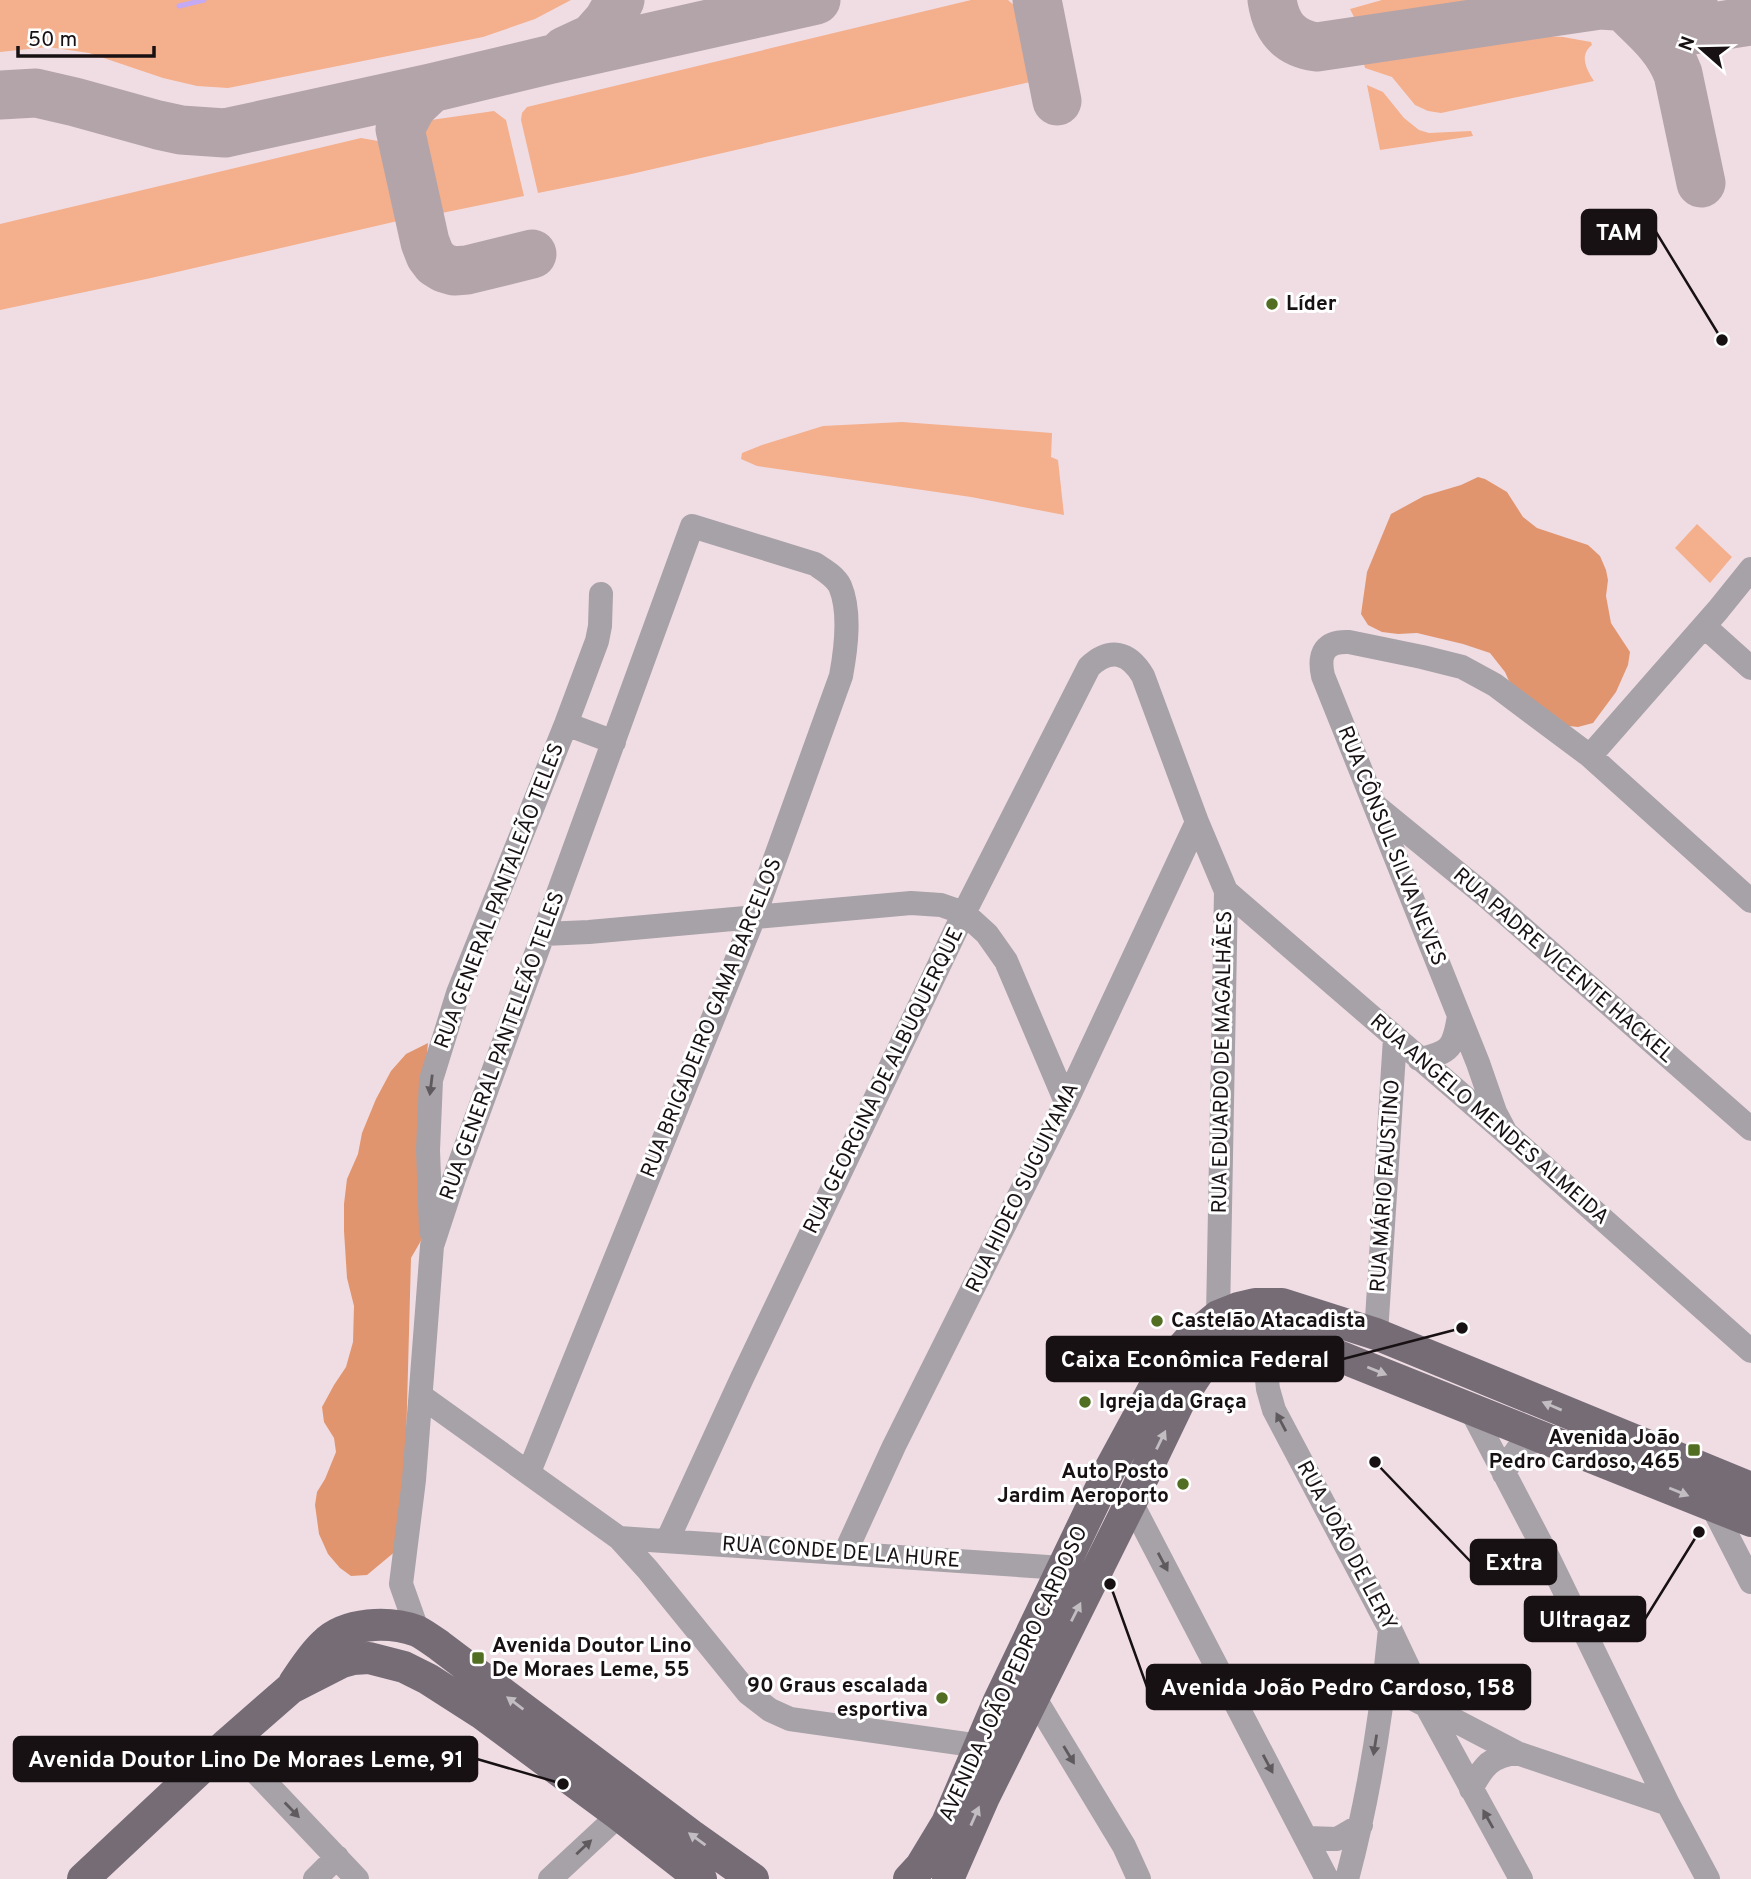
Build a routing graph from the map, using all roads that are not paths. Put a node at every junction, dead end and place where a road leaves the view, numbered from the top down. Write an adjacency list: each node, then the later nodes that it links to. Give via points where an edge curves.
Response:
1 (815, 564): 8 (street, RUA GENERAL PANTELEÃO TELES, via 692,526); 15 (street, RUA BRIGADEIRO GAMA BARCELOS, via 839,585 844,603 847,640 841,676)
2 (1751, 569): 4 (street)
3 (601, 594): 7 (street, RUA GENERAL PANTALEÃO TELES, via 597,641)
4 (1704, 626): 6 (street); 9 (street)
5 (1130, 660): 11 (street, RUA EDUARDO DE MAGALHÃES, via 1143,676); 14 (street, RUA GEORGINA DE ALBUQUERQUE, via 1109,654 1089,667)
6 (1751, 668)
7 (566, 724): 8 (street); 25 (street, RUA GENERAL PANTALEÃO TELES, one-way to 25, via 458,993 431,1080)
8 (614, 742): 16 (street, RUA GENERAL PANTELEÃO TELES)
9 (1590, 756): 10 (street, RUA CÔNSUL SILVA NEVES, via 1495,685 1462,667 1338,641 1325,649 1323,676); 13 (street)
10 (1374, 804): 17 (street, RUA CÔNSUL SILVA NEVES); 23 (street, RUA PADRE VICENTE HACKEL)
11 (1197, 821): 12 (street, RUA EDUARDO DE MAGALHÃES); 22 (street, RUA HIDEO SUGUIYAMA)
12 (1226, 891): 18 (street, RUA ANGELO MENDES ALMEIDA); 26 (street, RUA EDUARDO DE MAGALHÃES)
13 (1751, 901)
14 (964, 913): 15 (street, via 941,905 911,903); 22 (street, via 1006,961); 40 (street, RUA GEORGINA DE ALBUQUERQUE)
15 (754, 917): 16 (street); 33 (street, RUA BRIGADEIRO GAMA BARCELOS)
16 (544, 934): 25 (street, RUA GENERAL PANTELEÃO TELES)
17 (1459, 1016): 19 (street, via 1456,1034 1446,1050); 20 (street, RUA CÔNSUL SILVA NEVES)
18 (1395, 1038): 19 (street, RUA ANGELO MENDES ALMEIDA); 27 (street, RUA MÁRIO FAUSTINO)
19 (1419, 1059): 21 (street, RUA ANGELO MENDES ALMEIDA)
20 (1478, 1063): 21 (street, via 1470,1079); 24 (street, RUA CÔNSUL SILVA NEVES)
21 (1452, 1087): 24 (street, RUA ANGELO MENDES ALMEIDA)
22 (1066, 1102): 41 (street, RUA HIDEO SUGUIYAMA)
23 (1751, 1129)
24 (1506, 1133): 29 (street, RUA ANGELO MENDES ALMEIDA)
25 (432, 1245): 30 (street, RUA GENERAL PANTELEÃO TELES)
26 (1218, 1316): 27 (main road, AVENIDA JOÃO PEDRO CARDOSO, via 1255,1304 1282,1304); 42 (main road, AVENIDA JOÃO PEDRO CARDOSO, via 1166,1366)
27 (1376, 1334): 35 (main road, AVENIDA JOÃO PEDRO CARDOSO, one-way to 27)
28 (1272, 1335): 31 (main road, AVENIDA JOÃO PEDRO CARDOSO, one-way to 31, via 1306,1343); 36 (main road, AVENIDA JOÃO PEDRO CARDOSO, one-way to 28, via 1181,1398 1201,1368 1222,1348 1247,1335); 46 (street, RUA JOÃO DE LERY, one-way to 28, via 1274,1410 1266,1371)
29 (1751, 1351)
30 (421, 1396): 33 (street); 44 (street, RUA GENERAL PANTELEÃO TELES)
31 (1470, 1408): 32 (main road, AVENIDA JOÃO PEDRO CARDOSO); 34 (street)
32 (1548, 1439): 34 (street, via 1516,1449); 37 (main road, AVENIDA JOÃO PEDRO CARDOSO, one-way to 37)
33 (529, 1472): 39 (street)
34 (1504, 1474): 58 (street)
35 (1751, 1488)
36 (1131, 1502): 52 (main road, AVENIDA JOÃO PEDRO CARDOSO, one-way to 36); 61 (street, one-way to 61)
37 (1712, 1506): 38 (main road, AVENIDA JOÃO PEDRO CARDOSO); 43 (street)
38 (1751, 1521)
39 (619, 1538): 40 (street, RUA CONDE DE LA HURE); 55 (street, via 748,1693 770,1710 790,1719)
40 (667, 1541): 41 (street, RUA CONDE DE LA HURE)
41 (845, 1553): 42 (street, RUA CONDE DE LA HURE)
42 (1062, 1568): 55 (main road, AVENIDA JOÃO PEDRO CARDOSO)
43 (1751, 1582)
44 (401, 1584): 45 (street, RUA GENERAL PANTELEÃO TELES); 47 (street, RUA GENERAL PANTELEÃO TELES)
45 (369, 1624): 47 (main road); 48 (main road, via 358,1635); 51 (main road, via 325,1642)
46 (1390, 1629): 50 (street); 53 (street, RUA JOÃO DE LERY)
47 (418, 1632): 49 (main road, via 410,1652); 68 (main road, one-way to 47)
48 (354, 1659): 49 (main road); 51 (main road)
49 (393, 1664): 59 (main road, via 428,1679 481,1713)
50 (1385, 1685): 53 (street); 60 (street, one-way to 60)
51 (291, 1688): 54 (main road)
52 (1034, 1697): 70 (main road, AVENIDA JOÃO PEDRO CARDOSO, one-way to 52); 71 (street, one-way to 71)
53 (1426, 1705): 56 (street); 57 (street, RUA JOÃO DE LERY)
54 (228, 1743): 62 (street, one-way to 62); 63 (main road)
55 (980, 1746): 69 (main road, AVENIDA JOÃO PEDRO CARDOSO, via 947,1823)
56 (1517, 1753): 57 (street, via 1485,1765); 58 (street)
57 (1471, 1789): 74 (street, RUA JOÃO DE LERY, one-way to 57)
58 (1668, 1804): 75 (street)
59 (619, 1815): 66 (street, one-way to 59); 67 (main road)
60 (1362, 1825): 61 (street, via 1337,1839); 73 (street)
61 (1307, 1838): 72 (street)
62 (337, 1857): 64 (street); 65 (street)
63 (83, 1879)
64 (314, 1879)
65 (357, 1879)
66 (550, 1879)
67 (701, 1879)
68 (752, 1879)
69 (909, 1879)
70 (948, 1879)
71 (1139, 1879)
72 (1327, 1879)
73 (1347, 1879)
74 (1521, 1879)
75 (1708, 1879)

